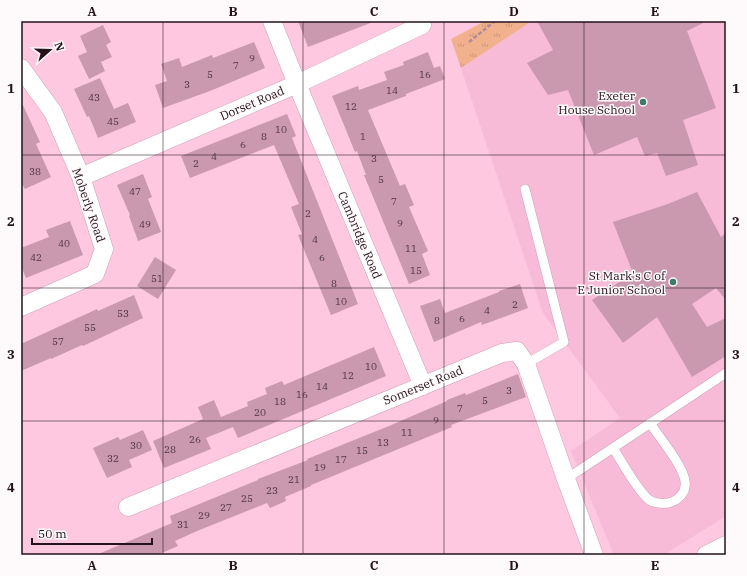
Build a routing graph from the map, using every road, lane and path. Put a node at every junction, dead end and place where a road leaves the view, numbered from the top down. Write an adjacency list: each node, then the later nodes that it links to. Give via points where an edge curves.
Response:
1 (272, 21): 6 (street, Cambridge Road)
2 (495, 21): 4 (path)
3 (422, 26): 6 (street, Dorset Road)
4 (469, 42)
5 (21, 68): 7 (street, Moberly Road, via 53,112)
6 (297, 84): 7 (street, Dorset Road); 12 (street, Cambridge Road)
7 (81, 177): 9 (street, Moberly Road, via 104,250 95,274)
8 (525, 189): 10 (lane, via 564,342)
9 (21, 307)
10 (526, 364): 12 (street, Somerset Road, via 517,351 502,353); 15 (street, Somerset Road)
11 (726, 373): 13 (lane)
12 (423, 386): 16 (street, Somerset Road)
13 (650, 423): 14 (lane); 14 (lane, via 675,460 685,481 684,492 678,499 668,503 649,500)
14 (613, 448): 15 (lane)
15 (566, 479): 18 (street, Somerset Road)
16 (128, 507)
17 (726, 545): 19 (street)
18 (594, 555)
19 (706, 555)

